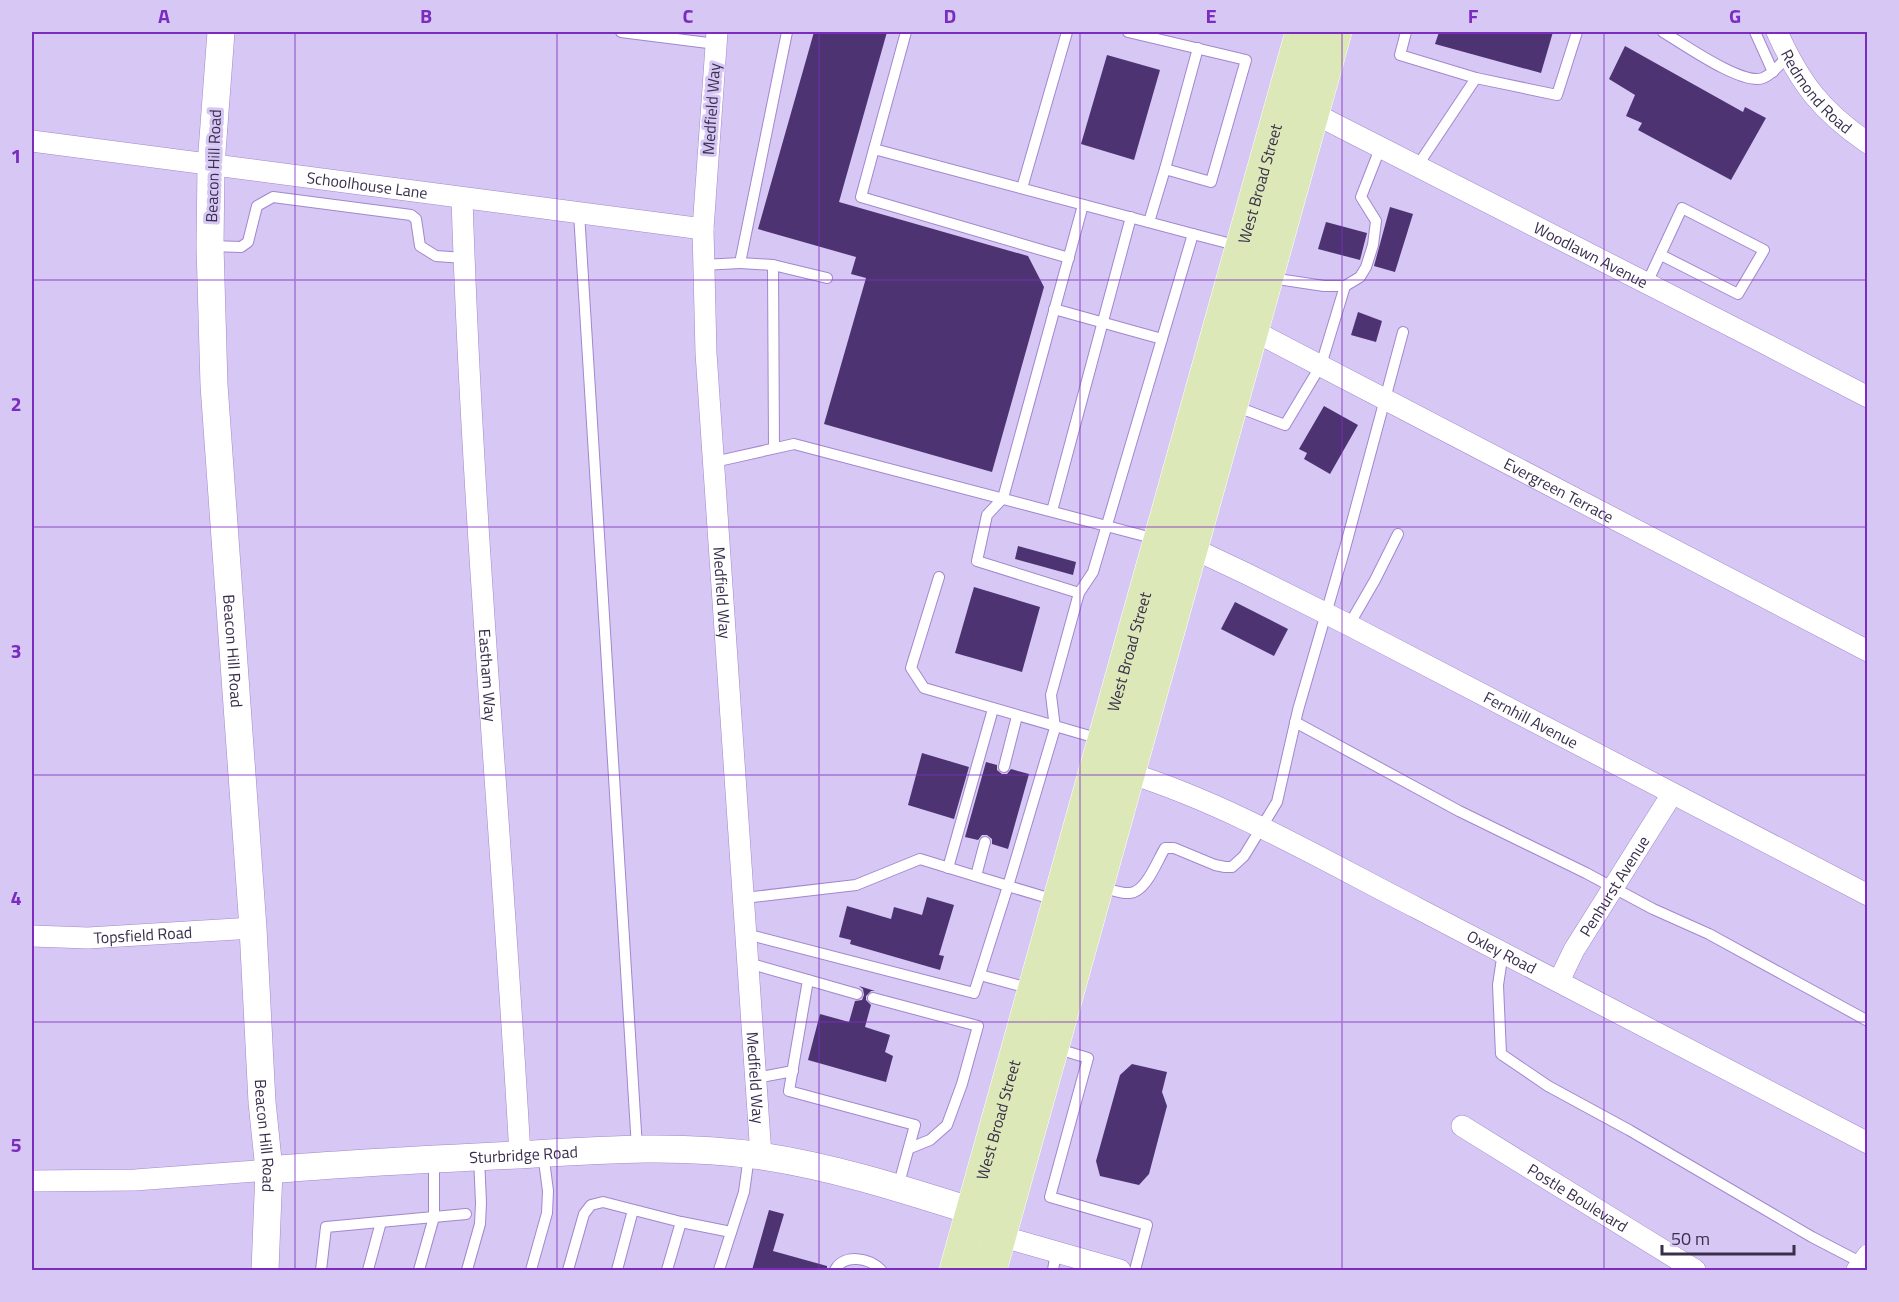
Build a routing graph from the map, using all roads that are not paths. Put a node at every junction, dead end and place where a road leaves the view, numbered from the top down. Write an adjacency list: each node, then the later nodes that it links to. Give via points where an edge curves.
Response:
1 (221, 32): 24 (street, Beacon Hill Road)
2 (621, 32): 14 (lane)
3 (787, 32): 42 (lane)
4 (906, 32): 23 (lane)
5 (1067, 32): 28 (lane)
6 (1128, 32): 15 (lane)
7 (1302, 32): 38 (main road, West Broad Street)
8 (1335, 32): 19 (main road, West Broad Street)
9 (1406, 32): 18 (lane, via 1400,55)
10 (1577, 32): 18 (lane, via 1557,95)
11 (1663, 32): 17 (lane, via 1730,72 1762,78)
12 (1755, 32): 17 (lane)
13 (1777, 32): 16 (street, Redmond Road)
14 (717, 38): 35 (street, Medfield Way)
15 (1198, 48): 26 (lane); 26 (lane, via 1246,60 1211,182)
16 (1788, 56): 17 (lane); 21 (street, Redmond Road, via 1817,100)
17 (1773, 72)
18 (1476, 78): 25 (lane)
19 (1313, 112): 22 (street, Woodlawn Avenue); 45 (main road, West Broad Street)
20 (32, 141): 24 (street, Schoolhouse Lane)
21 (1868, 143)
22 (1381, 146): 25 (street, Woodlawn Avenue); 48 (lane, via 1361,197 1376,221 1373,245 1360,277)
23 (873, 148): 28 (lane); 41 (lane, via 861,197)
24 (211, 165): 27 (street, Schoolhouse Lane); 37 (street, Beacon Hill Road)
25 (1418, 165): 47 (street, Woodlawn Avenue)
26 (1165, 170): 34 (lane)
27 (348, 183): 29 (street, Schoolhouse Lane); 31 (lane)
28 (1022, 188): 30 (lane)
29 (462, 198): 32 (street, Schoolhouse Lane); 40 (street, Eastham Way)
30 (1083, 205): 33 (lane); 41 (lane)
31 (345, 206): 37 (lane, via 273,197 257,206 248,242 241,247); 40 (lane, via 411,215 416,219 420,246 436,256)
32 (579, 213): 35 (street, Schoolhouse Lane); 109 (lane)
33 (1131, 217): 34 (lane); 51 (lane)
34 (1149, 222): 36 (lane)
35 (703, 229): 44 (street, Medfield Way)
36 (1193, 234): 38 (lane); 54 (lane)
37 (210, 246): 90 (street, Beacon Hill Road, via 214,385)
38 (1243, 247): 49 (main road, West Broad Street)
39 (1661, 255): 39 (lane, via 1682,208 1764,249 1738,294); 47 (lane)
40 (464, 258): 110 (street, Eastham Way, via 473,472)
41 (1068, 258): 50 (lane)
42 (740, 263): 43 (lane); 44 (lane)
43 (772, 264): 46 (lane); 59 (lane)
44 (704, 265): 60 (street, Medfield Way)
45 (1267, 277): 48 (lane); 52 (main road, West Broad Street)
46 (827, 278)
47 (1647, 283): 56 (street, Woodlawn Avenue)
48 (1345, 286): 55 (lane)
49 (1229, 293): 65 (main road, West Broad Street); 66 (main road, via 1236,326 1188,499 1185,525)
50 (1054, 309): 51 (lane); 61 (lane)
51 (1102, 322): 54 (lane); 62 (lane)
52 (1252, 330): 55 (street, Evergreen Terrace); 58 (main road, West Broad Street)
53 (1403, 332): 57 (lane)
54 (1162, 339): 63 (lane)
55 (1321, 365): 57 (street, Evergreen Terrace); 58 (lane, via 1285,425)
56 (1868, 397)
57 (1385, 399): 69 (lane); 71 (street, Evergreen Terrace)
58 (1232, 405): 66 (main road, West Broad Street)
59 (774, 448): 60 (lane); 61 (lane, via 794,444)
60 (714, 462): 88 (street, Medfield Way)
61 (1003, 498): 62 (lane); 68 (lane, via 987,515 976,561)
62 (1052, 511): 63 (lane)
63 (1107, 525): 65 (lane); 68 (lane, via 1093,572)
64 (1398, 534): 70 (lane)
65 (1159, 540): 76 (main road, West Broad Street)
66 (1192, 548): 69 (street, Fernhill Avenue); 78 (main road, West Broad Street)
67 (939, 577): 72 (lane, via 911,668 924,688)
68 (1080, 593): 75 (lane, via 1051,695)
69 (1326, 614): 70 (street, Fernhill Avenue); 74 (lane)
70 (1349, 625): 79 (street, Fernhill Avenue)
71 (1868, 651)
72 (993, 709): 73 (lane); 82 (lane)
73 (1017, 716): 75 (lane); 77 (lane)
74 (1295, 722): 80 (lane, via 1277,802); 86 (lane, via 1459,811)
75 (1055, 728): 76 (lane); 84 (lane)
76 (1103, 740): 89 (main road, West Broad Street); 101 (main road, via 1111,750 1112,763 1064,964)
77 (1004, 767)
78 (1129, 773): 80 (street, Oxley Road, via 1169,786); 85 (main road, West Broad Street)
79 (1672, 794): 86 (street, Penhurst Avenue); 87 (street, Fernhill Avenue)
80 (1262, 828): 85 (lane, via 1232,867 1165,848 1138,892); 93 (street, Oxley Road)
81 (985, 842): 83 (lane)
82 (948, 867): 83 (lane); 88 (lane, via 920,859 856,885)
83 (976, 876): 84 (lane)
84 (1008, 885): 89 (lane); 95 (lane)
85 (1097, 886): 101 (main road, West Broad Street)
86 (1613, 888): 97 (street, Penhurst Avenue); 102 (lane, via 1709,934)
87 (1868, 895)
88 (744, 898): 91 (street, Medfield Way)
89 (1058, 901): 98 (main road, West Broad Street)
90 (253, 928): 92 (street, Topsfield Road, via 88,938); 114 (street, Beacon Hill Road)
91 (746, 934): 94 (street, Medfield Way); 95 (lane, via 975,993)
92 (32, 936)
93 (1503, 952): 97 (street, Oxley Road); 126 (lane, via 1498,985 1502,1054 1548,1086)
94 (748, 963): 96 (lane); 105 (street, Medfield Way)
95 (980, 975): 98 (lane)
96 (808, 980): 99 (lane); 104 (lane)
97 (1559, 981): 107 (street, Oxley Road)
98 (1034, 990): 118 (main road, West Broad Street)
99 (857, 994)
100 (873, 998): 108 (lane, via 978,1026 947,1125 930,1140)
101 (1065, 1007): 103 (main road, West Broad Street)
102 (1868, 1021)
103 (1053, 1048): 124 (main road, West Broad Street); 142 (lane, via 1088,1058 1050,1197 1147,1225)
104 (793, 1071): 105 (lane); 108 (lane, via 789,1090 915,1125)
105 (756, 1078): 111 (street, Medfield Way)
106 (1462, 1126): 143 (street, Postle Boulevard)
107 (1868, 1143)
108 (910, 1148): 116 (lane)
109 (637, 1149): 110 (street, Sturbridge Road); 111 (street, Sturbridge Road, via 691,1149)
110 (532, 1154): 112 (street, Sturbridge Road); 132 (lane, via 548,1191 547,1213)
111 (755, 1156): 116 (street, Sturbridge Road, via 855,1175); 123 (lane)
112 (479, 1157): 113 (street, Sturbridge Road); 131 (lane, via 480,1224)
113 (434, 1159): 114 (street, Sturbridge Road); 120 (lane)
114 (268, 1170): 115 (street, Sturbridge Road, via 135,1180); 127 (street, Beacon Hill Road)
115 (32, 1180)
116 (898, 1188): 118 (street, Sturbridge Road)
117 (633, 1210): 122 (lane); 133 (lane, via 603,1202 591,1205 584,1214); 134 (lane)
118 (972, 1211): 124 (street, Sturbridge Road); 139 (main road, West Broad Street)
119 (466, 1214): 120 (lane)
120 (434, 1217): 121 (lane); 130 (lane)
121 (381, 1222): 128 (lane, via 326,1227); 129 (lane)
122 (681, 1222): 123 (lane); 135 (lane)
123 (730, 1232): 136 (lane)
124 (1000, 1236): 125 (street); 140 (main road, West Broad Street)
125 (1054, 1261): 141 (street)
126 (1864, 1264)
127 (265, 1270)
128 (321, 1270)
129 (368, 1270)
130 (419, 1270)
131 (467, 1270)
132 (531, 1270)
133 (568, 1270)
134 (616, 1270)
135 (667, 1270)
136 (719, 1270)
137 (835, 1270): 138 (lane, via 842,1262 858,1259)
138 (881, 1270)
139 (956, 1270)
140 (990, 1270)
141 (1119, 1270)
142 (1135, 1270)
143 (1695, 1270)

